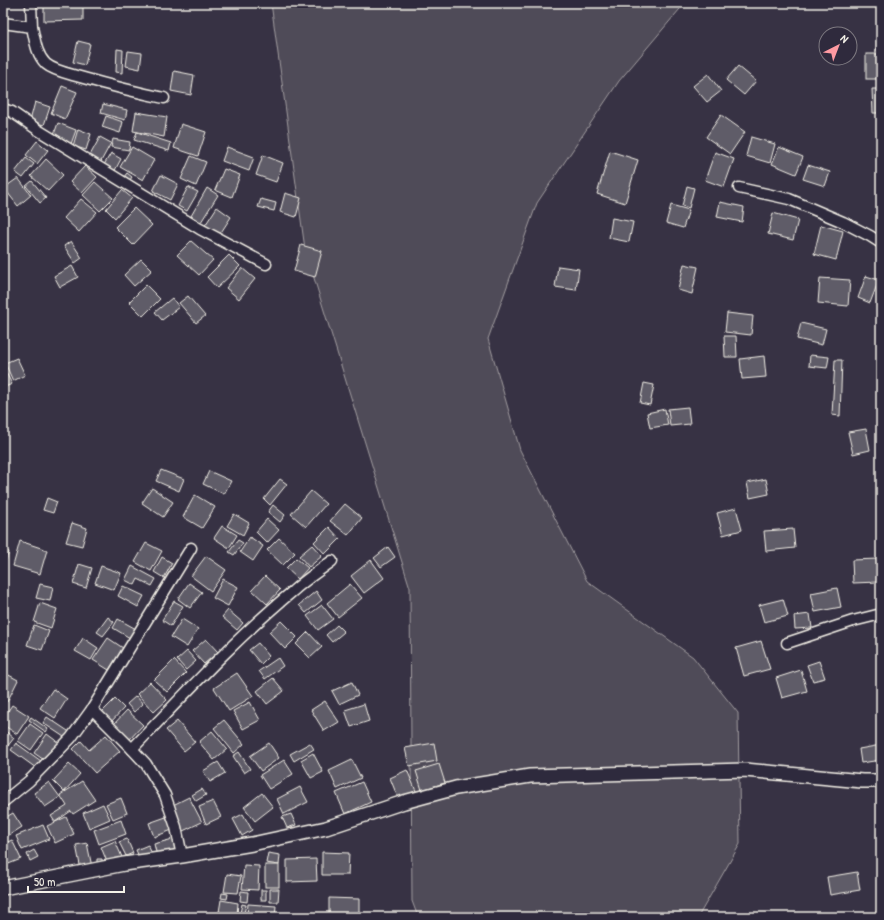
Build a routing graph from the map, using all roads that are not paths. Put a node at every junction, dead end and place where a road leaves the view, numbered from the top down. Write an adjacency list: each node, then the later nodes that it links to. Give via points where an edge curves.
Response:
1 (31, 3): 3 (street)
2 (3, 23): 3 (street)
3 (32, 27): 4 (street, via 35,45 41,58 47,65 60,72)
4 (164, 98)
5 (3, 109): 8 (street, via 12,112 200,229)
6 (739, 188): 7 (street, via 789,199 843,222)
7 (881, 244)
8 (266, 264)
9 (191, 548): 13 (street)
10 (332, 561): 14 (street, via 254,625)
11 (881, 614): 12 (street)
12 (787, 643)
13 (92, 709): 14 (street); 16 (street, via 71,738)
14 (132, 749): 17 (street, via 146,764 165,796 176,827)
15 (881, 781): 17 (street, via 745,770 530,776 456,788 326,828)
16 (3, 802)
17 (182, 856): 18 (street)
18 (3, 886)

